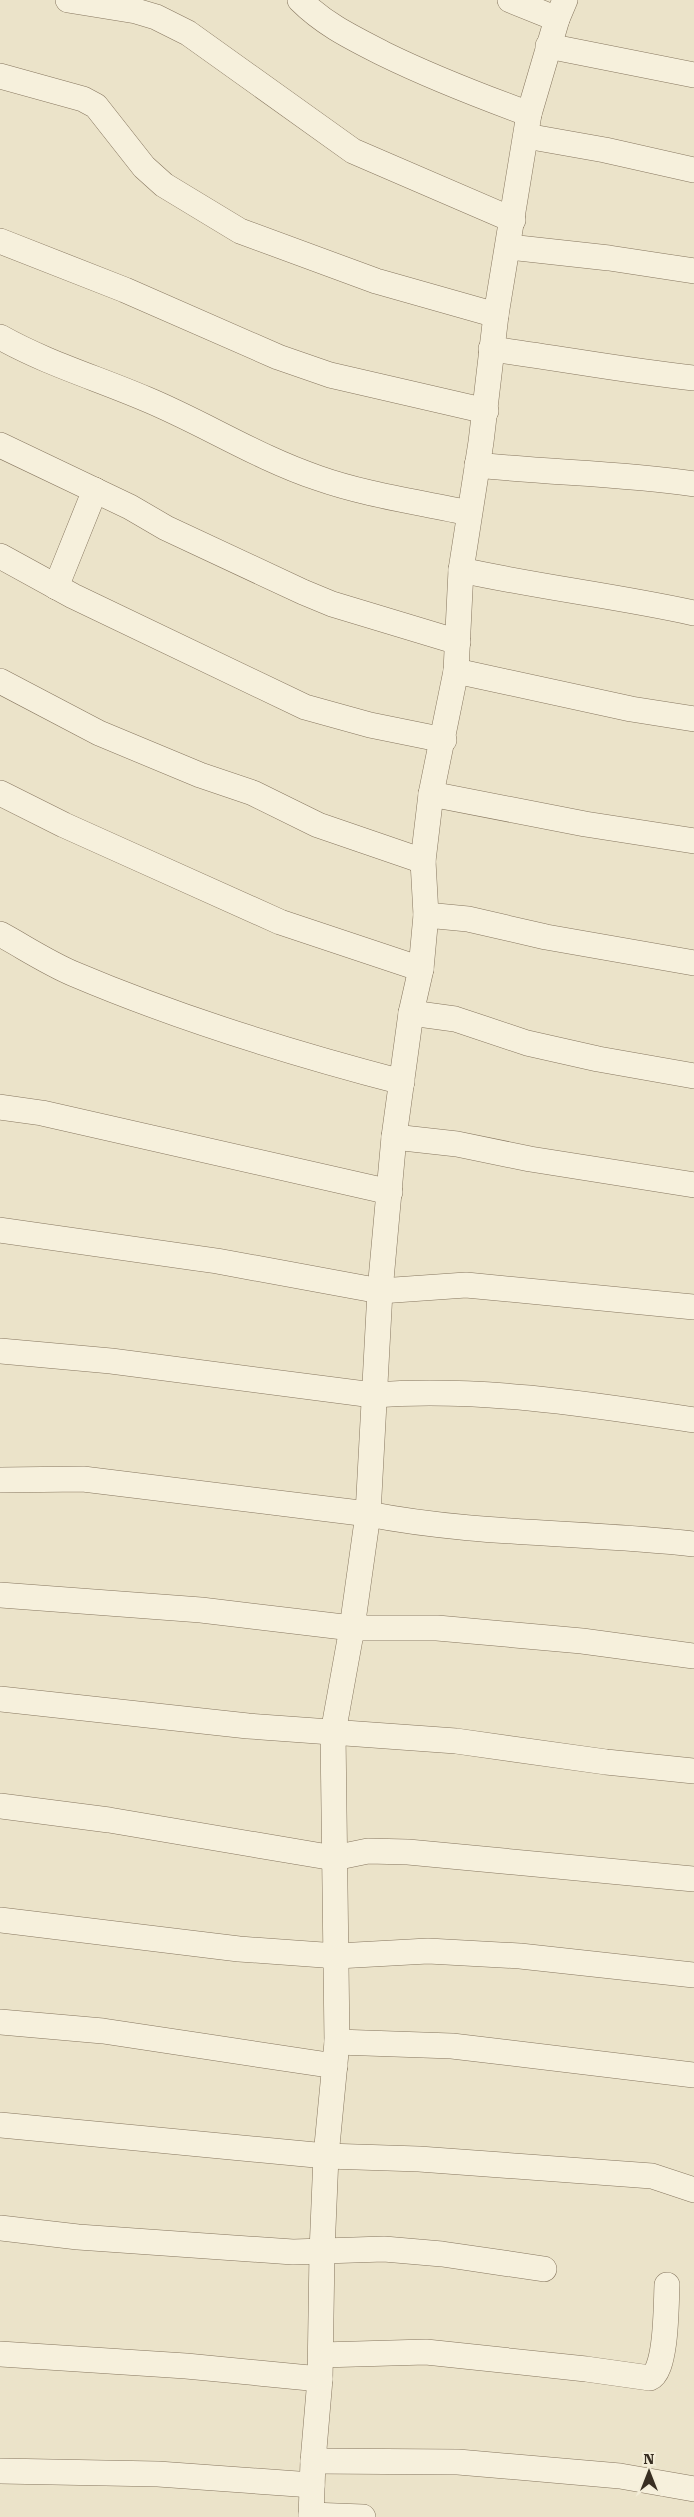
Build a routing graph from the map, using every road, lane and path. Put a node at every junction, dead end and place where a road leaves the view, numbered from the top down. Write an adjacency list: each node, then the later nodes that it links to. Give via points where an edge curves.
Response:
1 (68, 0): 10 (street, via 156,17 188,33 352,151)
2 (300, 0): 8 (street, via 338,31 467,91)
3 (510, 0): 4 (street)
4 (561, 9): 5 (street)
5 (548, 46): 6 (street); 8 (street)
6 (694, 75)
7 (0, 76): 14 (street, via 83,98 96,106 144,167 164,185 240,231 376,282)
8 (528, 125): 9 (street, via 605,150); 10 (street)
9 (694, 170)
10 (513, 220): 12 (street)
11 (0, 241): 18 (street, via 312,369)
12 (509, 247): 13 (street); 14 (street)
13 (694, 271)
14 (496, 315): 16 (street)
15 (0, 337): 23 (street, via 53,363 163,406 319,479)
16 (491, 349): 17 (street); 18 (street)
17 (694, 378)
18 (486, 411): 20 (street)
19 (0, 445): 22 (street)
20 (477, 465): 21 (street); 23 (street)
21 (694, 484)
22 (95, 490): 26 (street); 28 (street, via 166,528 303,592 332,604)
23 (469, 513): 25 (street)
24 (0, 556): 26 (street)
25 (461, 570): 27 (street); 28 (street)
26 (56, 587): 32 (street, via 305,707)
27 (694, 613)
28 (458, 642): 29 (street)
29 (456, 671): 31 (street, via 630,709); 32 (street)
30 (0, 681): 36 (street, via 99,733 253,794 318,826)
31 (694, 719)
32 (444, 740): 34 (street)
33 (0, 793): 40 (street, via 64,826 280,922)
34 (432, 794): 35 (street, via 613,829); 36 (street)
35 (694, 840)
36 (423, 861): 37 (street)
37 (426, 915): 39 (street, via 468,919 546,938); 40 (street)
38 (0, 934): 43 (street, via 72,973 256,1042)
39 (694, 963)
40 (421, 969): 41 (street)
41 (411, 1013): 42 (street, via 455,1019 527,1043 598,1059); 43 (street)
42 (694, 1076)
43 (402, 1082): 45 (street)
44 (0, 1106): 47 (street)
45 (394, 1137): 46 (street, via 457,1144); 47 (street)
46 (694, 1185)
47 (390, 1192): 49 (street)
48 (0, 1230): 49 (street, via 217,1261)
49 (380, 1291): 50 (street, via 466,1285); 52 (street)
50 (694, 1307)
51 (0, 1351): 52 (street, via 111,1361)
52 (373, 1395): 53 (street, via 416,1392 542,1398); 55 (street)
53 (694, 1420)
54 (0, 1480): 55 (street, via 83,1479)
55 (368, 1514): 56 (street, via 413,1523); 58 (street)
56 (694, 1544)
57 (0, 1595): 58 (street, via 201,1610)
58 (352, 1628): 59 (street, via 437,1628 582,1641); 61 (street)
59 (694, 1656)
60 (0, 1699): 61 (street)
61 (333, 1734): 62 (street, via 456,1741); 64 (street)
62 (694, 1771)
63 (0, 1806): 64 (street, via 109,1820)
64 (334, 1858): 65 (street, via 368,1851 408,1852); 67 (street)
65 (694, 1879)
66 (0, 1920): 67 (street, via 239,1949)
67 (337, 1956): 68 (street, via 428,1952 511,1955); 70 (street)
68 (694, 1976)
69 (0, 2022): 70 (street)
70 (336, 2054): 71 (street, via 452,2046); 73 (street)
71 (694, 2075)
72 (0, 2125): 73 (street)
73 (326, 2156): 74 (street, via 419,2159 652,2176); 76 (street)
74 (694, 2190)
75 (0, 2228): 76 (street, via 78,2237)
76 (322, 2252): 77 (street, via 384,2249); 80 (street)
77 (544, 2269)
78 (667, 2285): 80 (street, via 662,2353 656,2374 650,2378 426,2352)
79 (0, 2354): 80 (street, via 186,2366)
80 (321, 2367): 82 (street)
81 (0, 2471): 82 (street)
82 (312, 2473): 83 (street, via 458,2462 604,2474); 84 (street)
83 (694, 2489)
84 (311, 2516): 85 (street)
85 (364, 2517)

